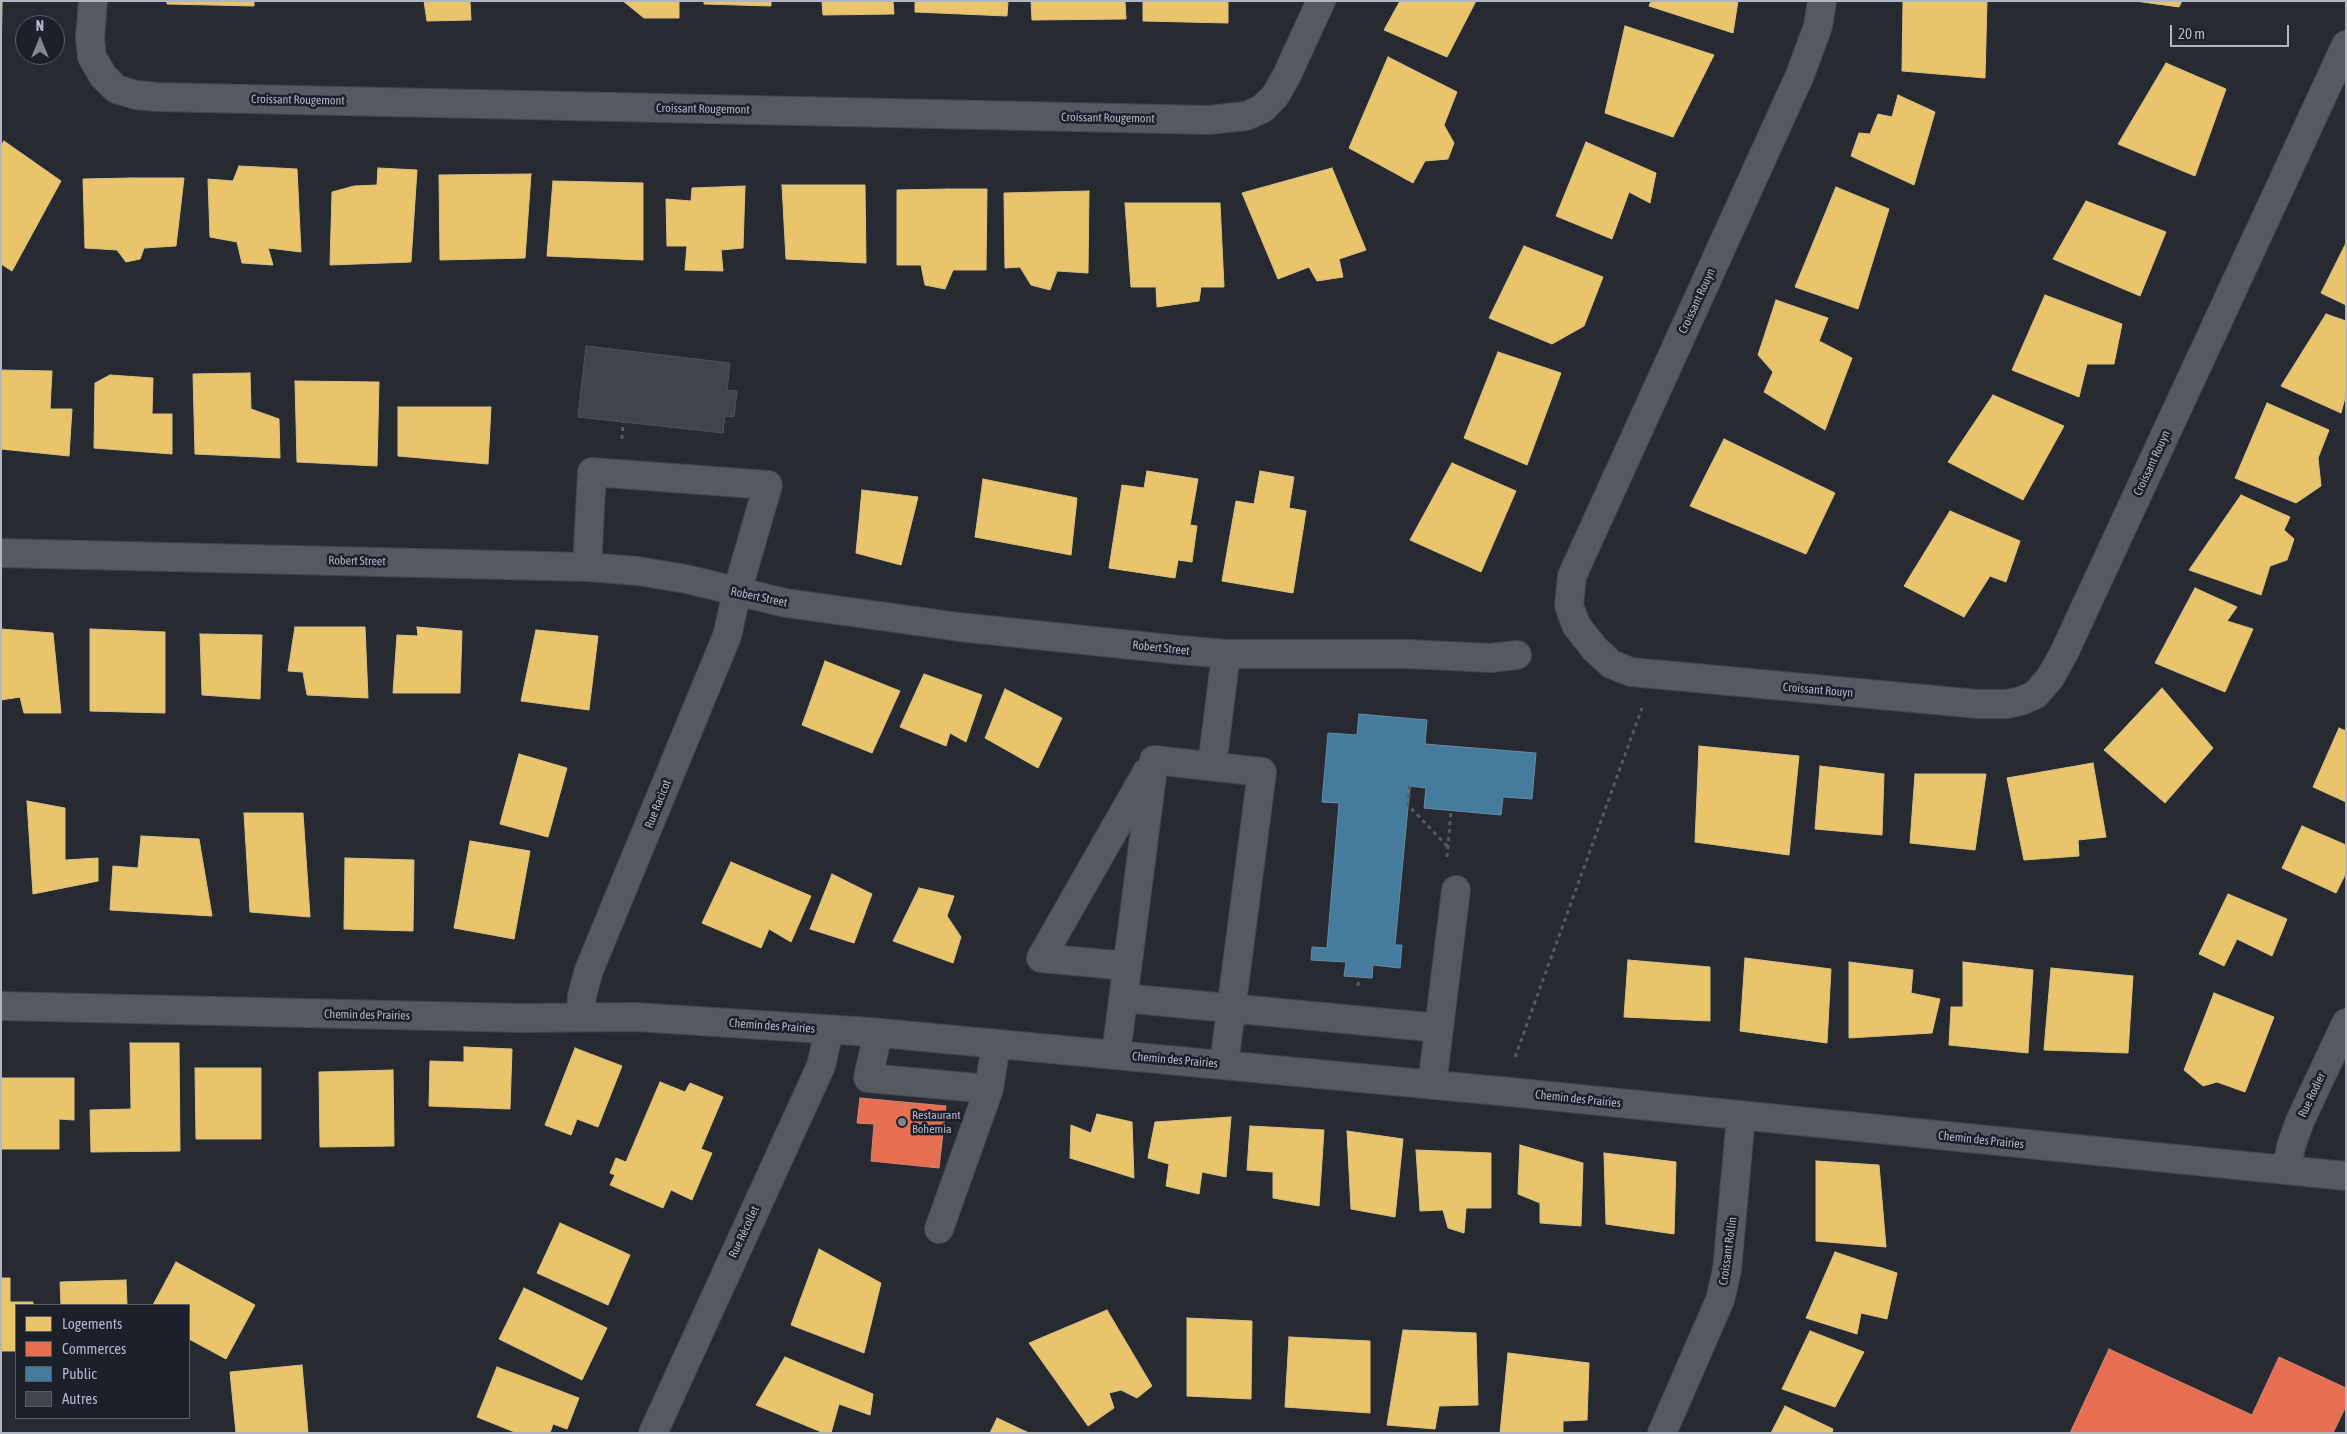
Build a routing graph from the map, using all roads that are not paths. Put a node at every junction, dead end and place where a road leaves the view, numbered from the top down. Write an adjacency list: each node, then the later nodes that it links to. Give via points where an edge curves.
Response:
1 (93, 1): 2 (street, Croissant Rougemont, via 92,57 102,76 116,89 136,95 1209,120 1246,116 1262,109 1275,96)
2 (1321, 1)
3 (1822, 1): 4 (street, Croissant Rouyn, via 1818,26 1800,75 1572,576 1569,605 1576,625 1611,664 1631,672 1978,704 2007,704 2035,695 2050,678 2064,653)
4 (2346, 45)
5 (1, 553): 6 (street, Robert Street)
6 (587, 567): 7 (street, Robert Street, via 638,571); 7 (street, Rue Racicot, via 592,472 768,485)
7 (737, 592): 8 (street, Robert Street, via 786,603 959,626); 17 (street, Rue Racicot, via 727,636 589,970)
8 (1226, 654): 9 (street, Robert Street, via 1408,654 1490,658); 11 (street)
9 (1516, 655)
10 (1154, 760): 11 (street); 13 (street); 13 (street, via 1041,958)
11 (1212, 766): 16 (street, via 1262,772)
12 (1456, 890): 19 (street)
13 (1127, 966): 14 (street)
14 (1123, 998): 16 (street); 23 (street)
15 (1, 1006): 17 (street, Chemin des Prairies, via 509,1018)
16 (1232, 1008): 19 (street); 24 (street)
17 (581, 1016): 20 (street, Chemin des Prairies)
18 (2346, 1023): 28 (street, Rue Rodier, via 2300,1121)
19 (1439, 1028): 25 (street)
20 (829, 1030): 21 (street, Chemin des Prairies); 31 (street, Rue Récollet, via 821,1066)
21 (878, 1033): 22 (street, Chemin des Prairies); 26 (street, via 868,1078)
22 (996, 1044): 23 (street, Chemin des Prairies); 26 (street)
23 (1116, 1054): 24 (street, Chemin des Prairies)
24 (1224, 1064): 25 (street, Chemin des Prairies)
25 (1432, 1085): 27 (street, Chemin des Prairies)
26 (989, 1089): 30 (street)
27 (1741, 1116): 28 (street, Chemin des Prairies); 32 (street, Croissant Rollin, via 1727,1270 1720,1300)
28 (2287, 1170): 29 (street, Chemin des Prairies)
29 (2346, 1176)
30 (939, 1229)
31 (653, 1433)
32 (1662, 1433)

